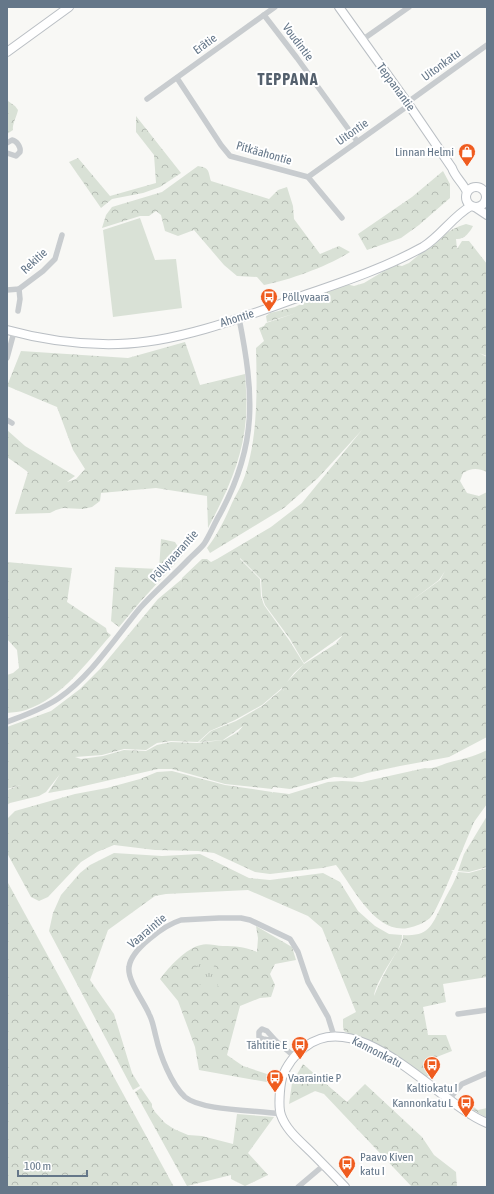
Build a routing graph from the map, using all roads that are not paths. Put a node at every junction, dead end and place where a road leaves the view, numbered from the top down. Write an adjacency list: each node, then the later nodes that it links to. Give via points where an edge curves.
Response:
1 (69, 7): 8 (street)
2 (275, 7): 5 (street, Erätie)
3 (339, 7): 6 (street, Teppanantie)
4 (408, 7): 6 (street)
5 (264, 15): 9 (street, Erätie); 12 (street, Voudintie)
6 (362, 40): 11 (street, Teppanantie)
7 (487, 45): 11 (street, Uitonkatu)
8 (7, 52)
9 (177, 78): 10 (street, Erätie); 16 (street, Pitkäahontie, via 220,145 230,156)
10 (147, 99)
11 (409, 104): 12 (street, Uitontie); 15 (street, Teppanantie)
12 (358, 141): 16 (street, Uitontie)
13 (7, 143): 14 (street, via 16,141 21,150 16,156)
14 (7, 153)
15 (452, 168): 17 (street, Teppanantie, via 466,180); 18 (street, Teppanantie)
16 (308, 177): 22 (street)
17 (482, 185): 18 (street, via 472,187); 19 (street)
18 (466, 194): 20 (street, via 468,203); 23 (street, Ahontie)
19 (486, 201): 20 (street, via 481,206)
20 (473, 206): 21 (street); 23 (street, Ahontie)
21 (487, 215)
22 (342, 218)
23 (449, 225): 28 (street, Ahontie, via 424,246 379,269)
24 (62, 235): 25 (street, Rekitie, via 55,259)
25 (18, 289): 26 (street, Rekitie); 27 (street)
26 (7, 290)
27 (18, 311)
28 (239, 318): 29 (street, Ahontie, via 187,333 119,344 58,341); 31 (street, Pöllyvaarantie, via 249,377 249,427 236,480 204,544 141,607 76,684 60,698 41,709)
29 (11, 331): 30 (street)
30 (7, 358)
31 (7, 722)
32 (487, 1010): 33 (street)
33 (458, 1014)
34 (334, 1036): 36 (street, Kannonkatu, via 308,1044); 38 (street, Kannonkatu, via 356,1039 382,1052); 39 (street, Vaaraintie, via 328,1017 308,982 295,944 260,924 241,918 172,922 132,956 129,967 131,979 150,1015 160,1053 168,1071 185,1097 193,1102 208,1105)
35 (276, 1041): 36 (street)
36 (294, 1057): 39 (street, Kannonkatu, via 282,1079)
37 (487, 1073): 38 (street, via 462,1084)
38 (449, 1099): 40 (street, Kannonkatu, via 475,1118)
39 (280, 1114): 41 (street, via 290,1130)
40 (487, 1123)
41 (324, 1165): 42 (street); 43 (street)
42 (298, 1187)
43 (345, 1187)

